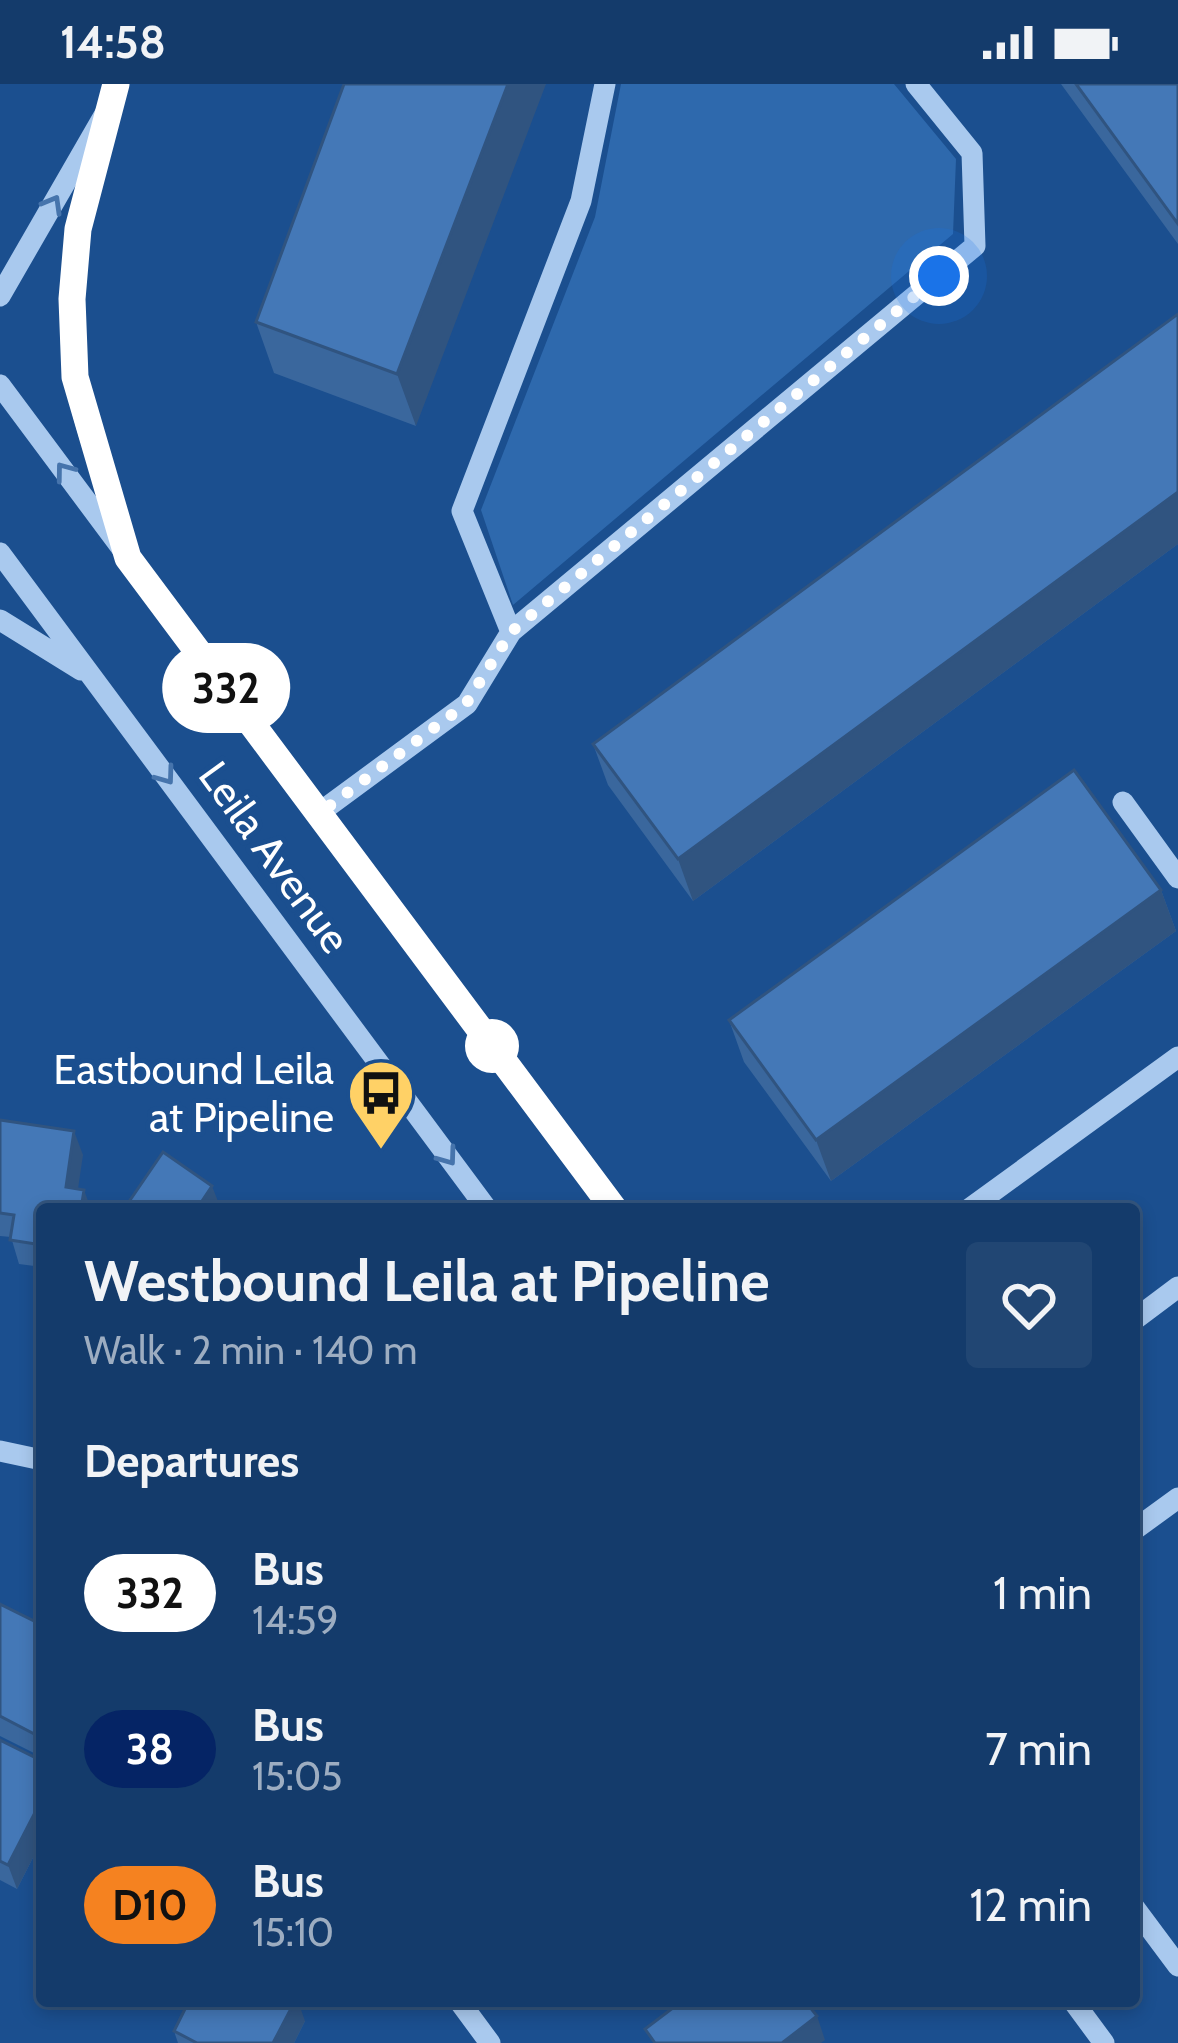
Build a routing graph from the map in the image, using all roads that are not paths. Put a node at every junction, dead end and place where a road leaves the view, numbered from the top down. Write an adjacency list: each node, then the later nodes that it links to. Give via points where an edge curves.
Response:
1 (116, 84): 4 (street)
2 (605, 84): 10 (street, via 581,201 462,511)
3 (916, 84): 10 (street, via 972,153 975,246)
4 (106, 112): 5 (street, one-way to 4); 8 (street, via 78,229 75,377)
5 (0, 296)
6 (0, 385): 8 (street, Leila Avenue, one-way to 6)
7 (0, 553): 11 (street, Leila Avenue)
8 (128, 558): 13 (street, Leila Avenue)
9 (0, 620): 11 (street)
10 (511, 632): 13 (street, via 466,704)
11 (97, 681): 16 (street, Leila Avenue, one-way to 16)
12 (1123, 802): 14 (street)
13 (320, 813): 17 (street, Leila Avenue)
14 (1178, 878)
15 (1178, 1057): 18 (street)
16 (483, 1203)
17 (610, 1203)
18 (976, 1203)
19 (1178, 1287): 20 (street)
20 (1140, 1316)
21 (0, 1451): 22 (street)
22 (36, 1459)
23 (1178, 1498): 24 (street)
24 (1140, 1526)
25 (1140, 1915): 26 (street)
26 (1178, 1966)
27 (463, 2007): 29 (street)
28 (1077, 2007): 30 (street)
29 (490, 2043)
30 (1104, 2043)

